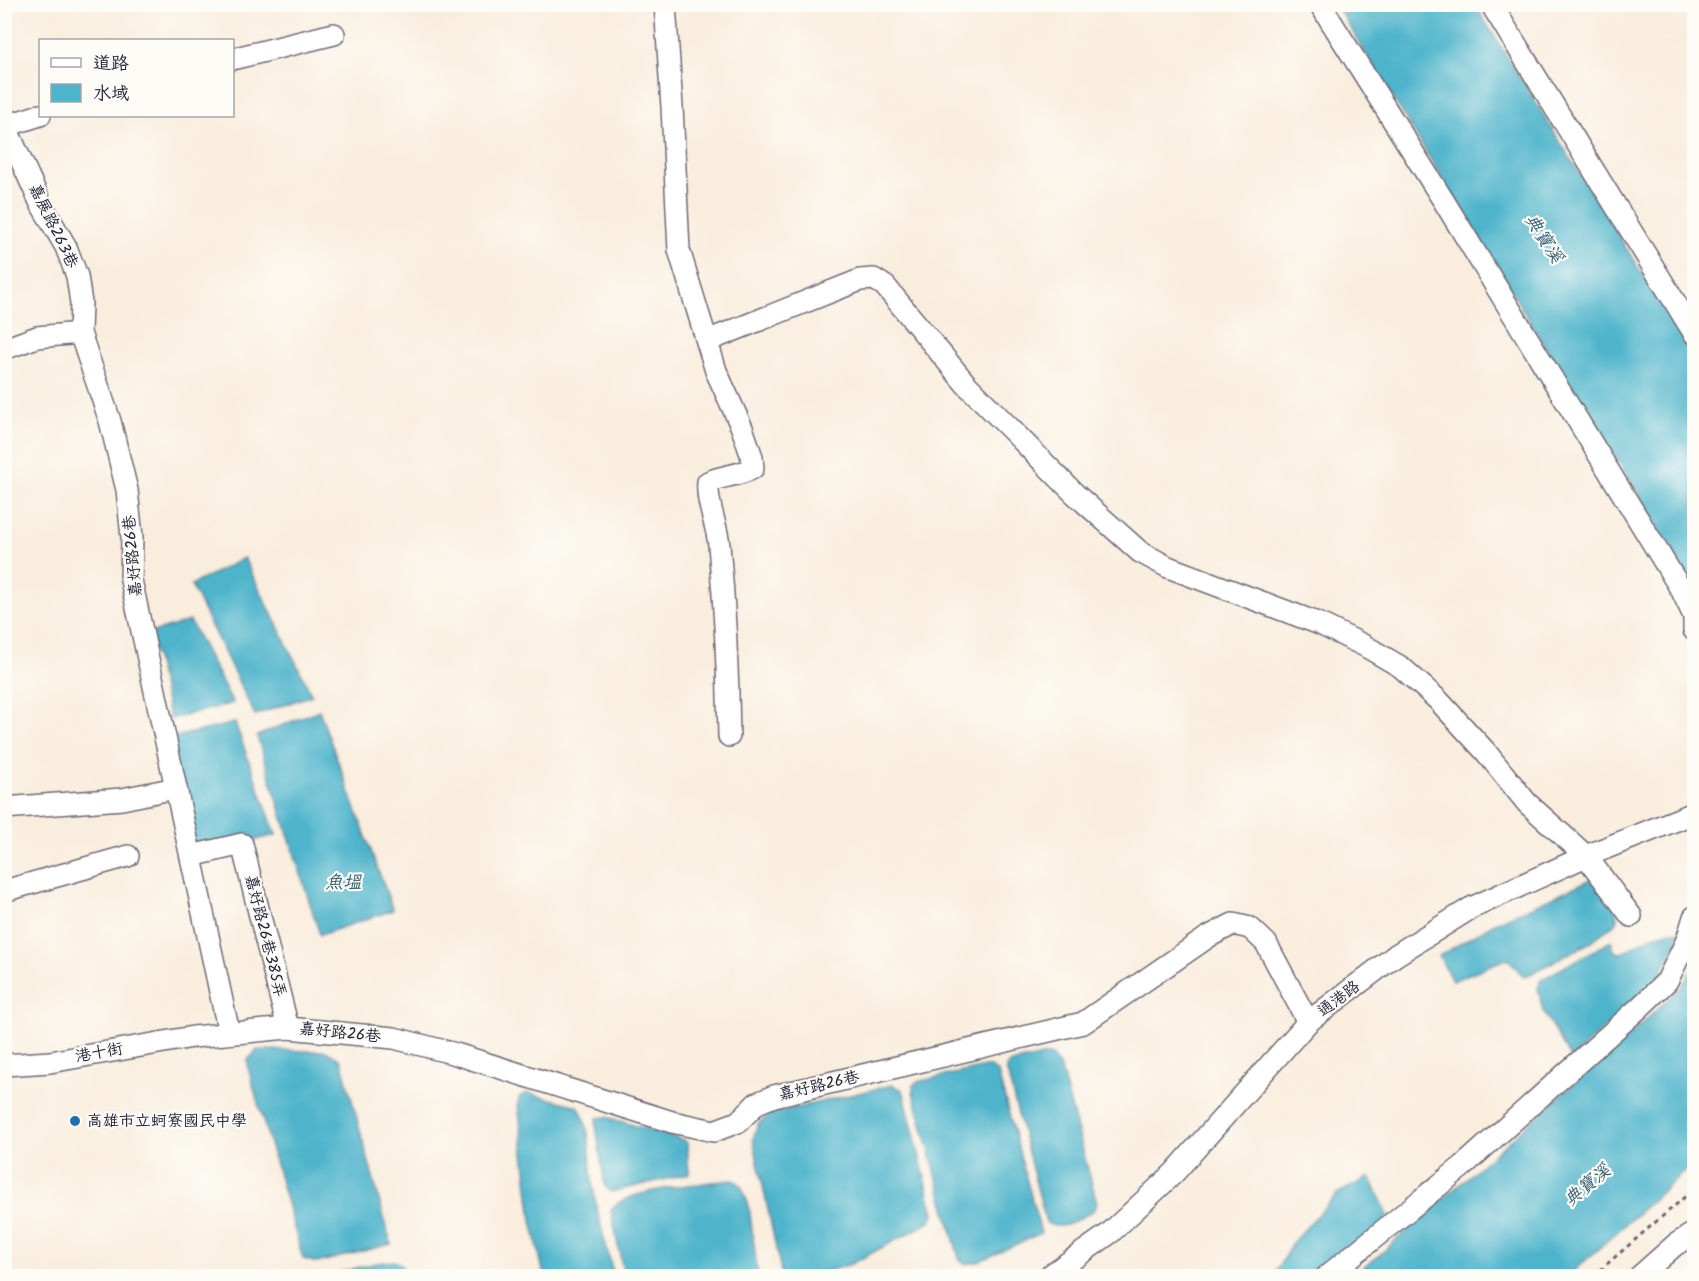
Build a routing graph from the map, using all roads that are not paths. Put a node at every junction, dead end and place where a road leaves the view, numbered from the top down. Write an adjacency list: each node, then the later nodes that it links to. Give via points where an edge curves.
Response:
1 (664, 4): 10 (street, via 678,250)
2 (1320, 4): 12 (street, via 1682,591 1694,616)
3 (1491, 4): 9 (street)
4 (334, 34): 5 (street)
5 (234, 59)
6 (39, 115): 7 (street)
7 (5, 125): 8 (street, 嘉展路263巷, via 77,276)
8 (80, 333): 11 (street, via 37,337); 14 (street, 嘉好路26巷, via 110,421 127,490 131,580)
9 (1695, 333)
10 (707, 341): 13 (street, via 742,428 753,468 708,482 707,492 718,544); 19 (street, via 860,280 874,279 885,286 966,384 1140,552 1168,567 1320,624 1401,667 1438,700 1527,803)
11 (4, 349)
12 (1695, 630)
13 (729, 736)
14 (176, 789): 15 (street, via 122,799); 18 (street, 嘉好路26巷)
15 (4, 808)
16 (1695, 813): 19 (street, 通港路)
17 (128, 856): 20 (street)
18 (191, 856): 24 (street, 嘉好路26巷385弄, via 242,844); 25 (street, 嘉好路26巷)
19 (1586, 856): 21 (street); 23 (street, 通港路, via 1471,908 1396,955)
20 (4, 891)
21 (1631, 916)
22 (1695, 917): 29 (street, via 1667,981 1463,1166)
23 (1308, 1022): 24 (street, 嘉好路26巷, via 1266,943 1250,928 1233,924 1083,1023 774,1096 757,1103 738,1122 714,1131 672,1122 394,1038); 28 (street, 通港路, via 1174,1173 1110,1233)
24 (288, 1028): 25 (street, 嘉好路26巷)
25 (223, 1034): 26 (street, 港十街, via 50,1062)
26 (4, 1065)
27 (1695, 1233): 30 (street)
28 (1048, 1276)
29 (1328, 1276)
30 (1640, 1276)

